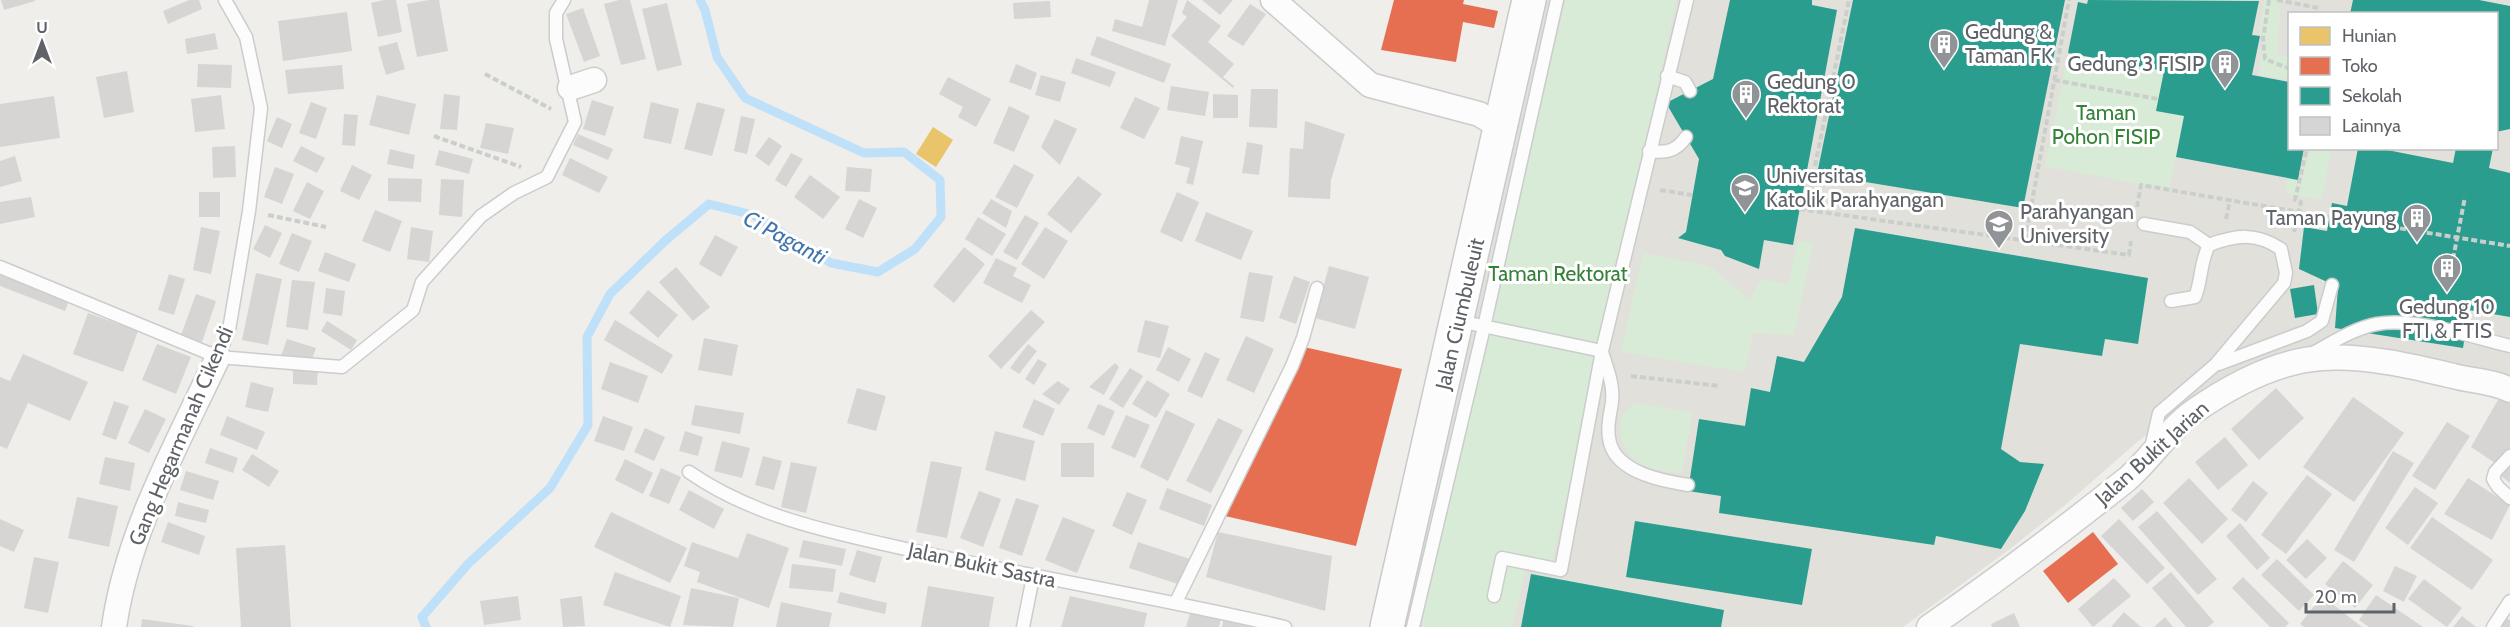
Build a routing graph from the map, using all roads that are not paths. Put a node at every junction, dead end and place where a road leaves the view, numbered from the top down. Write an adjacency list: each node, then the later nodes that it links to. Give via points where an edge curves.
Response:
1 (225, 0): 23 (lane, Gang Hegarmanah Cikendi, via 246,37 261,108 229,330)
2 (564, 0): 9 (lane, via 556,13 556,39)
3 (1273, 0): 11 (street, via 1370,85 1479,114)
4 (1529, 0): 11 (main road, Jalan Ciumbuleuit)
5 (1557, 0): 11 (lane)
6 (1687, 0): 7 (lane)
7 (1667, 76): 10 (lane, via 1685,81); 13 (lane)
8 (594, 80): 9 (street)
9 (570, 88): 23 (lane, via 575,122 547,177 481,216 422,282 412,310 342,367)
10 (1690, 91)
11 (1513, 132): 20 (main road, Jalan Ciumbuleuit)
12 (1686, 138): 13 (lane, via 1671,151)
13 (1649, 151): 22 (lane)
14 (2144, 224): 15 (lane, via 2190,232)
15 (2209, 246): 19 (lane, via 2203,256 2201,284 2195,297); 25 (lane, via 2239,236 2268,240 2281,249 2286,273 2275,297)
16 (0, 267): 23 (lane)
17 (2332, 285): 25 (lane, via 2322,321 2315,326)
18 (1317, 288): 36 (lane, via 1292,366)
19 (2171, 301)
20 (1471, 324): 22 (lane); 32 (main road, Jalan Ciumbuleuit)
21 (2510, 346): 24 (lane, via 2391,323 2367,327)
22 (1602, 351): 30 (lane, via 1612,400 1608,421 1610,446 1640,473 1655,480); 34 (lane, via 1561,570 1502,558)
23 (218, 357): 37 (street, Gang Hegarmanah Cikendi, via 142,517 118,598)
24 (2300, 362): 26 (street, Jalan Bukit Jarian, via 2322,358 2381,363); 27 (street, Jalan Bukit Jarian, via 2259,375 2211,400 2191,413)
25 (2215, 365): 27 (lane, via 2159,413)
26 (2510, 390)
27 (2151, 452): 42 (street, Jalan Bukit Jarian, via 2129,477 1997,580)
28 (2510, 456): 31 (lane, via 2493,478)
29 (689, 472): 33 (lane, Jalan Bukit Sastra, via 745,504 830,532)
30 (1688, 485)
31 (2510, 498)
32 (1428, 512): 40 (main road, Jalan Ciumbuleuit); 41 (lane)
33 (1033, 577): 36 (lane, Jalan Bukit Sastra); 38 (lane)
34 (1494, 596)
35 (2510, 601): 43 (lane)
36 (1176, 602): 39 (lane, Jalan Bukit Sastra)
37 (114, 627)
38 (1023, 627)
39 (1285, 627)
40 (1388, 627)
41 (1413, 627)
42 (1929, 627)
43 (2493, 627)

